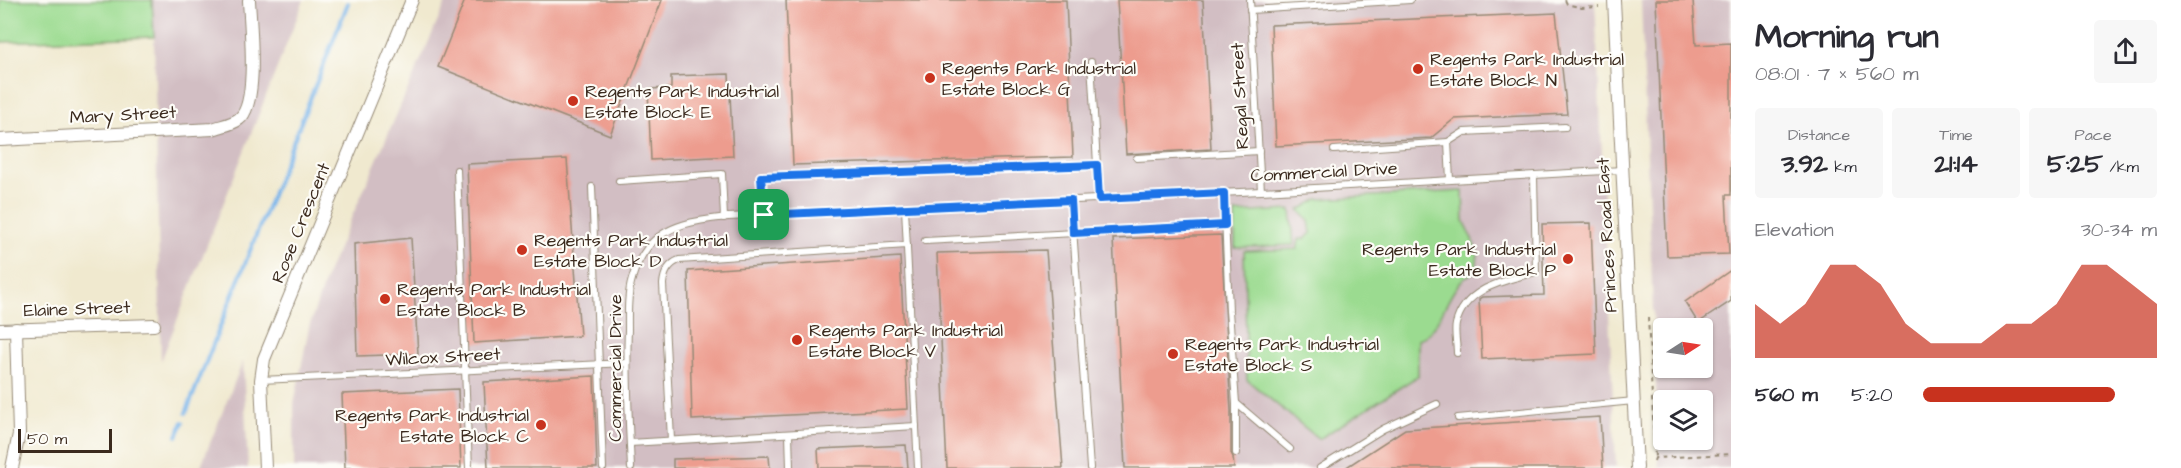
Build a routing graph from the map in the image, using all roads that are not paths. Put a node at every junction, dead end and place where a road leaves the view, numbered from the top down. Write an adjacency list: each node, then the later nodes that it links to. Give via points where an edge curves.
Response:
1 (249, 0): 9 (street, Mary Street, via 252,92 239,119 213,129)
2 (412, 0): 39 (street, Rose Crescent, via 264,359)
3 (1250, 0): 6 (lane, Regal Street)
4 (1410, 0): 6 (lane)
5 (1614, 0): 16 (street, Princes Road East)
6 (1250, 10): 12 (lane, Regal Street)
7 (1091, 62): 14 (lane)
8 (1565, 127): 10 (lane, via 1464,132)
9 (0, 140)
10 (1448, 142): 11 (lane); 18 (lane)
11 (1334, 150)
12 (1259, 151): 13 (lane); 21 (lane, Regal Street)
13 (1137, 158)
14 (1097, 165): 23 (lane); 26 (lane, via 761,177)
15 (457, 170): 38 (lane)
16 (1622, 170): 17 (lane, Commercial Drive); 40 (street, Princes Road East)
17 (1534, 176): 18 (lane, Commercial Drive); 35 (lane, via 1536,272 1487,285 1466,304 1456,324)
18 (1450, 180): 21 (lane, Commercial Drive)
19 (619, 181): 27 (lane, via 722,174)
20 (592, 187): 37 (lane)
21 (1261, 191): 22 (lane, Commercial Drive)
22 (1224, 193): 23 (lane, Commercial Drive); 28 (lane)
23 (1099, 199): 24 (lane, Commercial Drive)
24 (1071, 200): 25 (lane, Commercial Drive); 29 (lane)
25 (905, 208): 26 (lane, Commercial Drive); 31 (lane)
26 (764, 215): 27 (lane, Commercial Drive)
27 (724, 218): 36 (lane, Commercial Drive, via 678,226 649,245 631,281)
28 (1225, 225): 29 (lane); 41 (lane)
29 (1073, 233): 30 (lane); 57 (lane)
30 (925, 242)
31 (907, 245): 44 (lane); 46 (lane, via 673,263 663,284)
32 (154, 325): 33 (street, Elaine Street)
33 (16, 329): 34 (street, Elaine Street); 50 (street, via 19,434)
34 (0, 330)
35 (1457, 353)
36 (627, 363): 37 (lane, Wilcox Street); 47 (lane, Commercial Drive)
37 (598, 364): 38 (lane, Wilcox Street); 53 (lane)
38 (464, 371): 39 (lane, Wilcox Street); 52 (lane)
39 (261, 380): 51 (street, Rose Crescent)
40 (1634, 401): 43 (lane); 59 (street, Princes Road East)
41 (1236, 403): 48 (lane); 49 (lane)
42 (1437, 404): 58 (lane, via 1383,429)
43 (1458, 418)
44 (916, 426): 45 (lane); 56 (lane)
45 (789, 434): 46 (lane); 55 (lane)
46 (671, 440): 47 (lane)
47 (630, 443): 54 (lane, Commercial Drive)
48 (1290, 449)
49 (1236, 453)
50 (12, 468)
51 (265, 468)
52 (468, 468)
53 (603, 468)
54 (631, 468)
55 (790, 468)
56 (918, 468)
57 (1090, 468)
58 (1320, 468)
59 (1637, 468)

